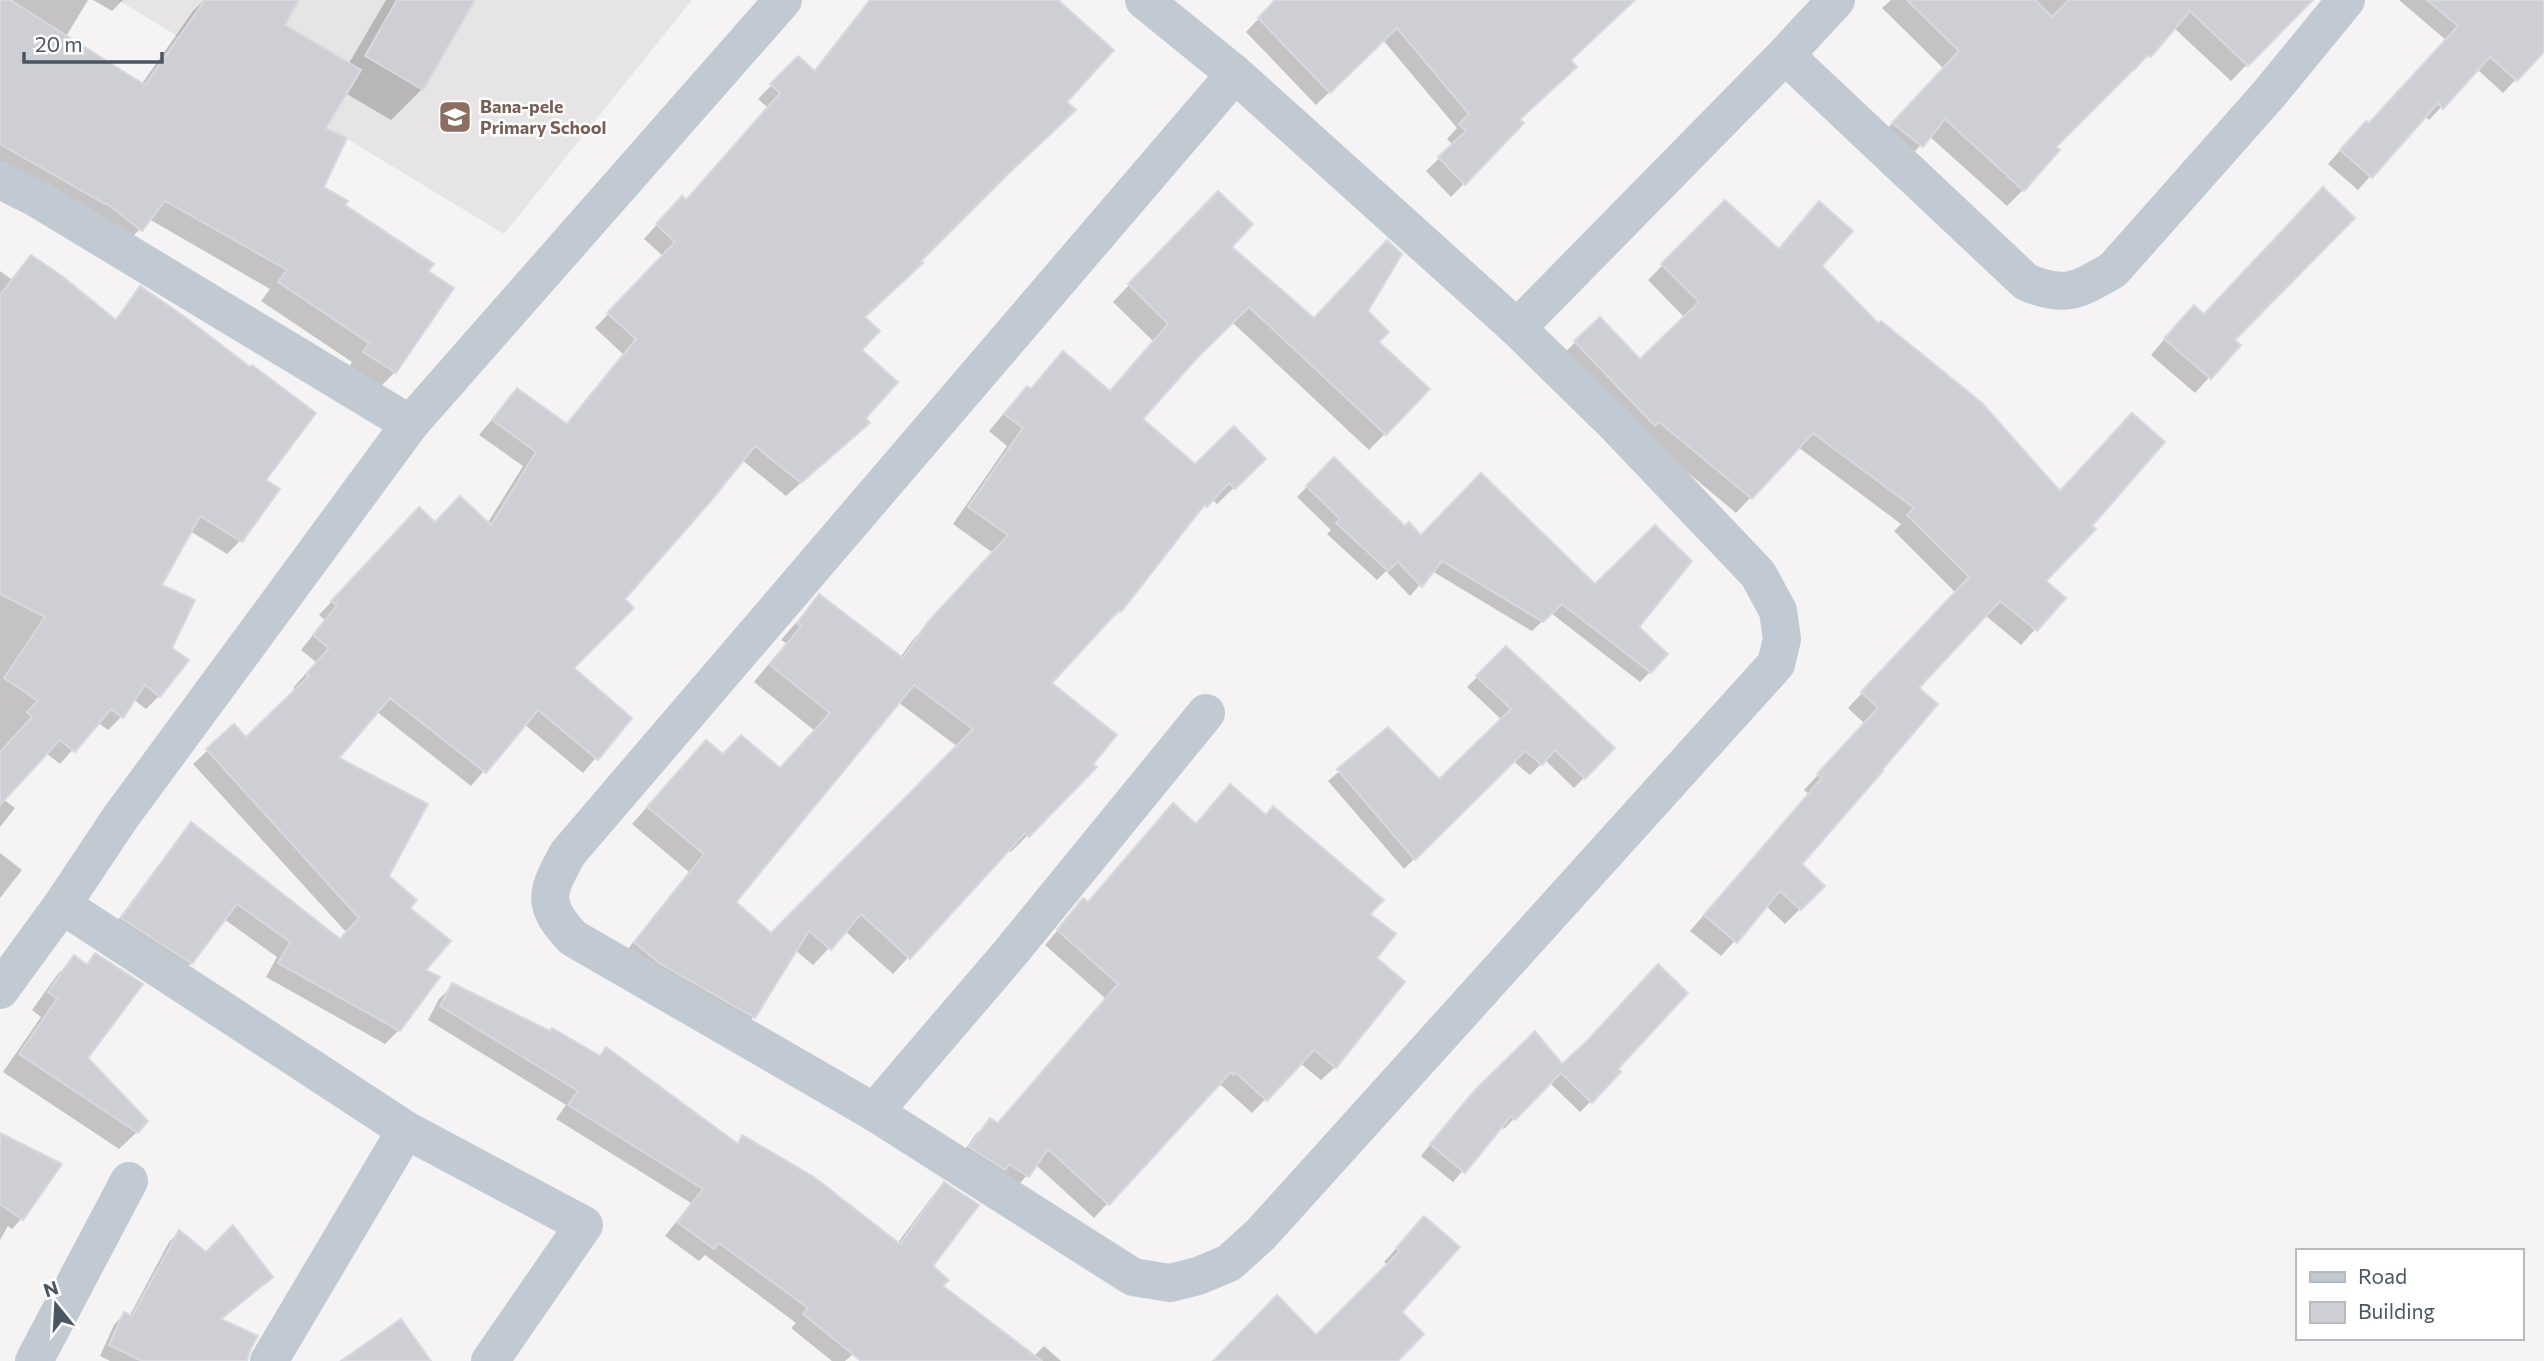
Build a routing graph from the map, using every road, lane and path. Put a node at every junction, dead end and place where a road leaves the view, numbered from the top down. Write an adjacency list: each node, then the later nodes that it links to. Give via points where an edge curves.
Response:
1 (783, 0): 9 (street)
2 (1144, 0): 6 (street)
3 (1836, 0): 5 (street)
4 (2346, 0): 5 (street, via 2113,270 2083,287 2057,292 2026,282)
5 (1785, 55): 8 (street)
6 (1235, 74): 8 (street); 13 (street, via 568,853 551,883 550,905 557,922 573,938)
7 (0, 180): 9 (street)
8 (1517, 328): 13 (street, via 1758,574 1777,611 1782,639 1776,664 1271,1224 1229,1263 1170,1283 1133,1277)
9 (410, 424): 11 (street, via 120,818)
10 (1206, 713): 13 (street, via 1011,953)
11 (62, 905): 12 (street); 14 (street)
12 (0, 990)
13 (874, 1112)
14 (406, 1130): 17 (street); 18 (street, via 584,1225)
15 (129, 1181): 16 (street)
16 (34, 1361)
17 (269, 1361)
18 (490, 1361)

